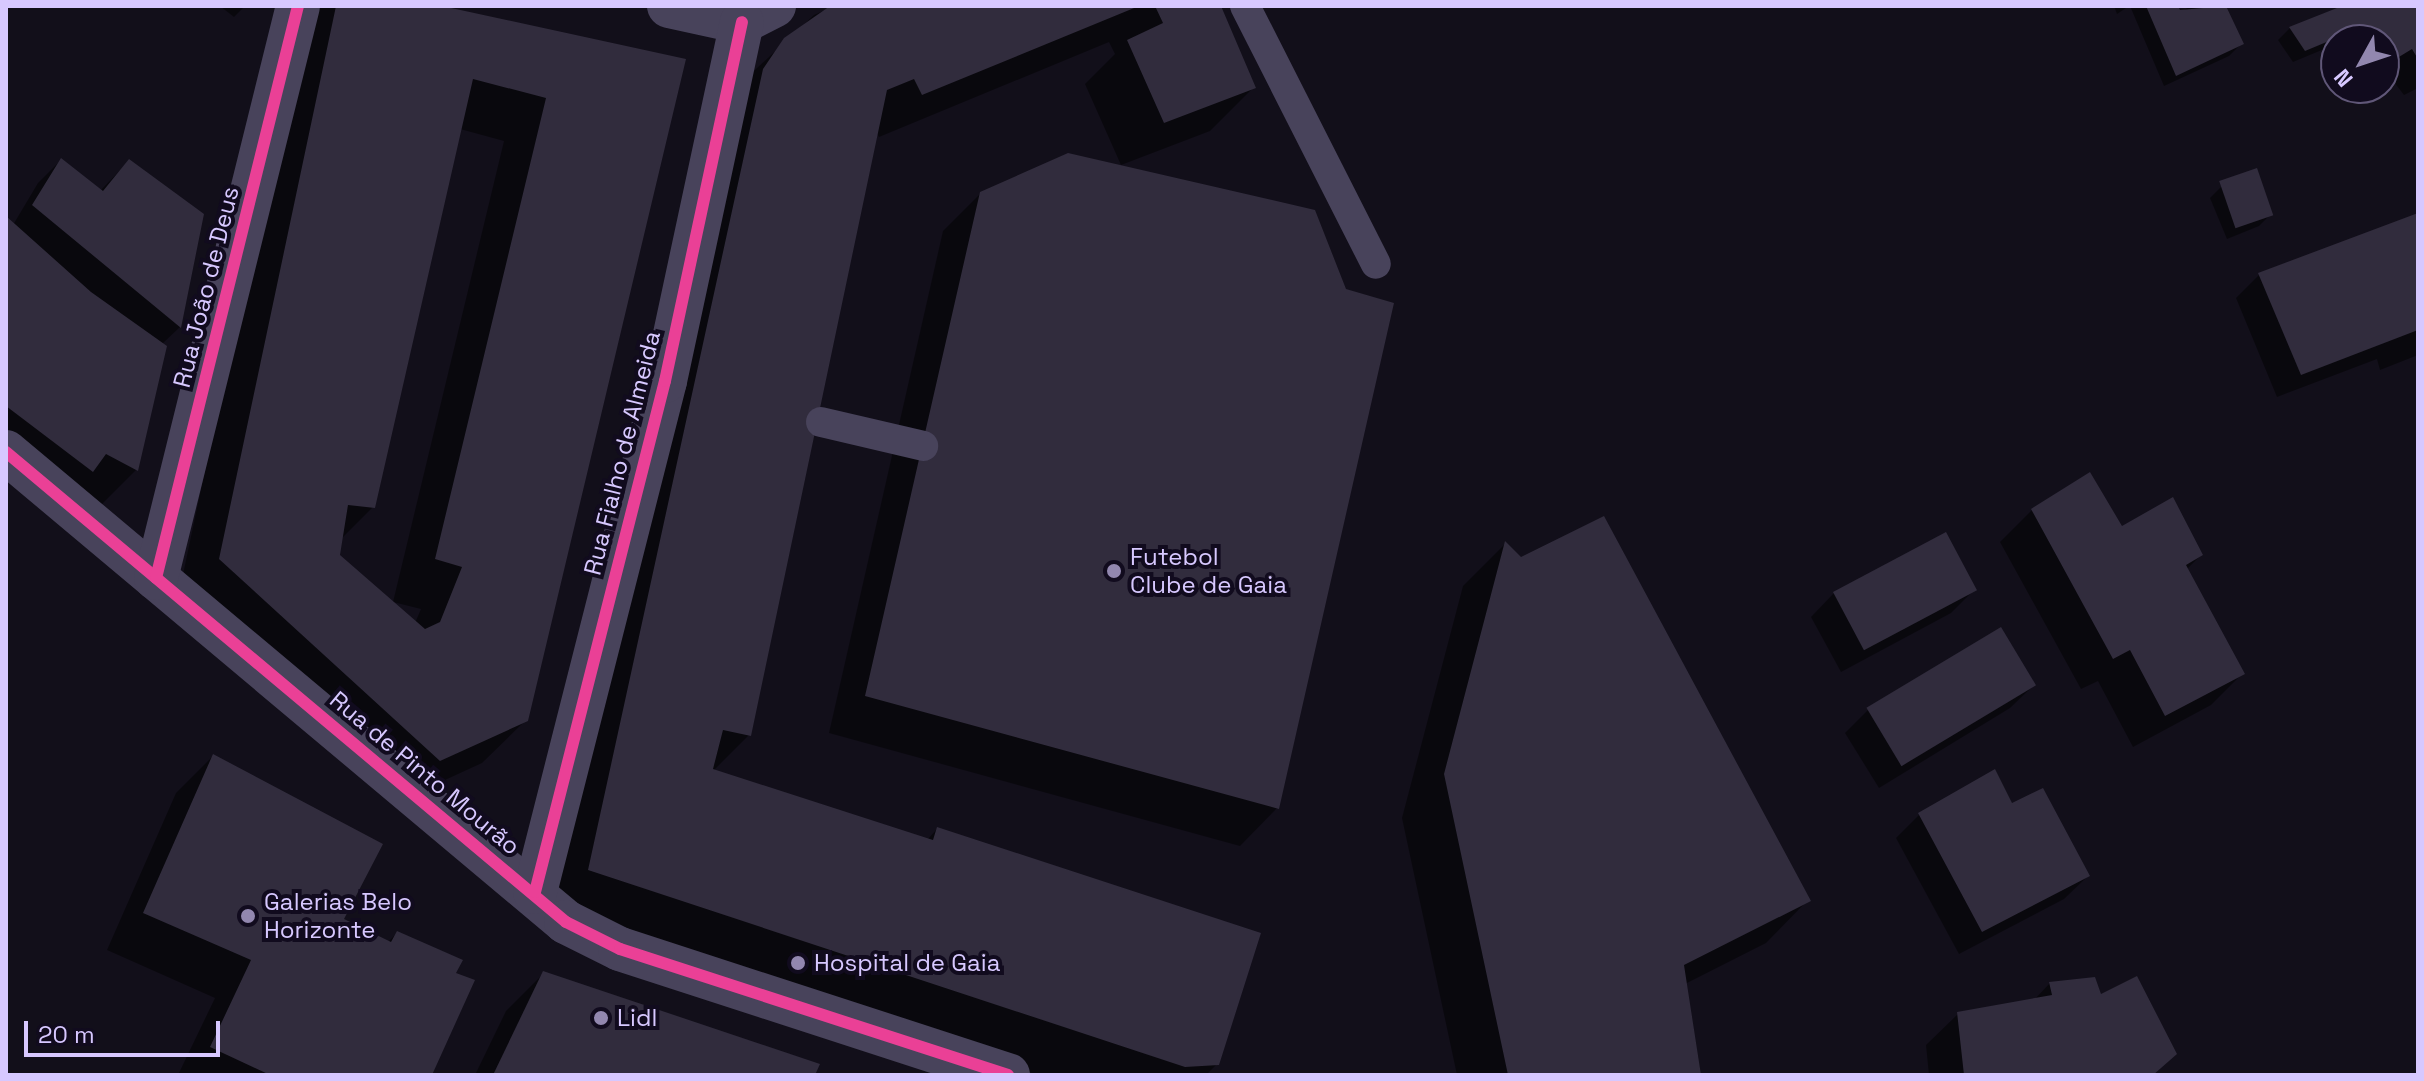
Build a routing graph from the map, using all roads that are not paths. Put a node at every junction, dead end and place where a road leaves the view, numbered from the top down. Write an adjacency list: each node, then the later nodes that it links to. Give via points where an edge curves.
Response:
1 (298, 6): 9 (street, Rua João de Deus)
2 (669, 6): 4 (street)
3 (1245, 6): 5 (lane)
4 (758, 14): 10 (street, Rua Fialho de Almeida, via 678,385)
5 (1376, 264)
6 (821, 422): 7 (lane)
7 (923, 446)
8 (6, 452): 9 (street, Rua de Pinto Mourão)
9 (156, 578): 10 (street, Rua de Pinto Mourão)
10 (535, 892): 11 (street, Rua de Pinto Mourão, via 566,922 620,949)
11 (1008, 1075)

